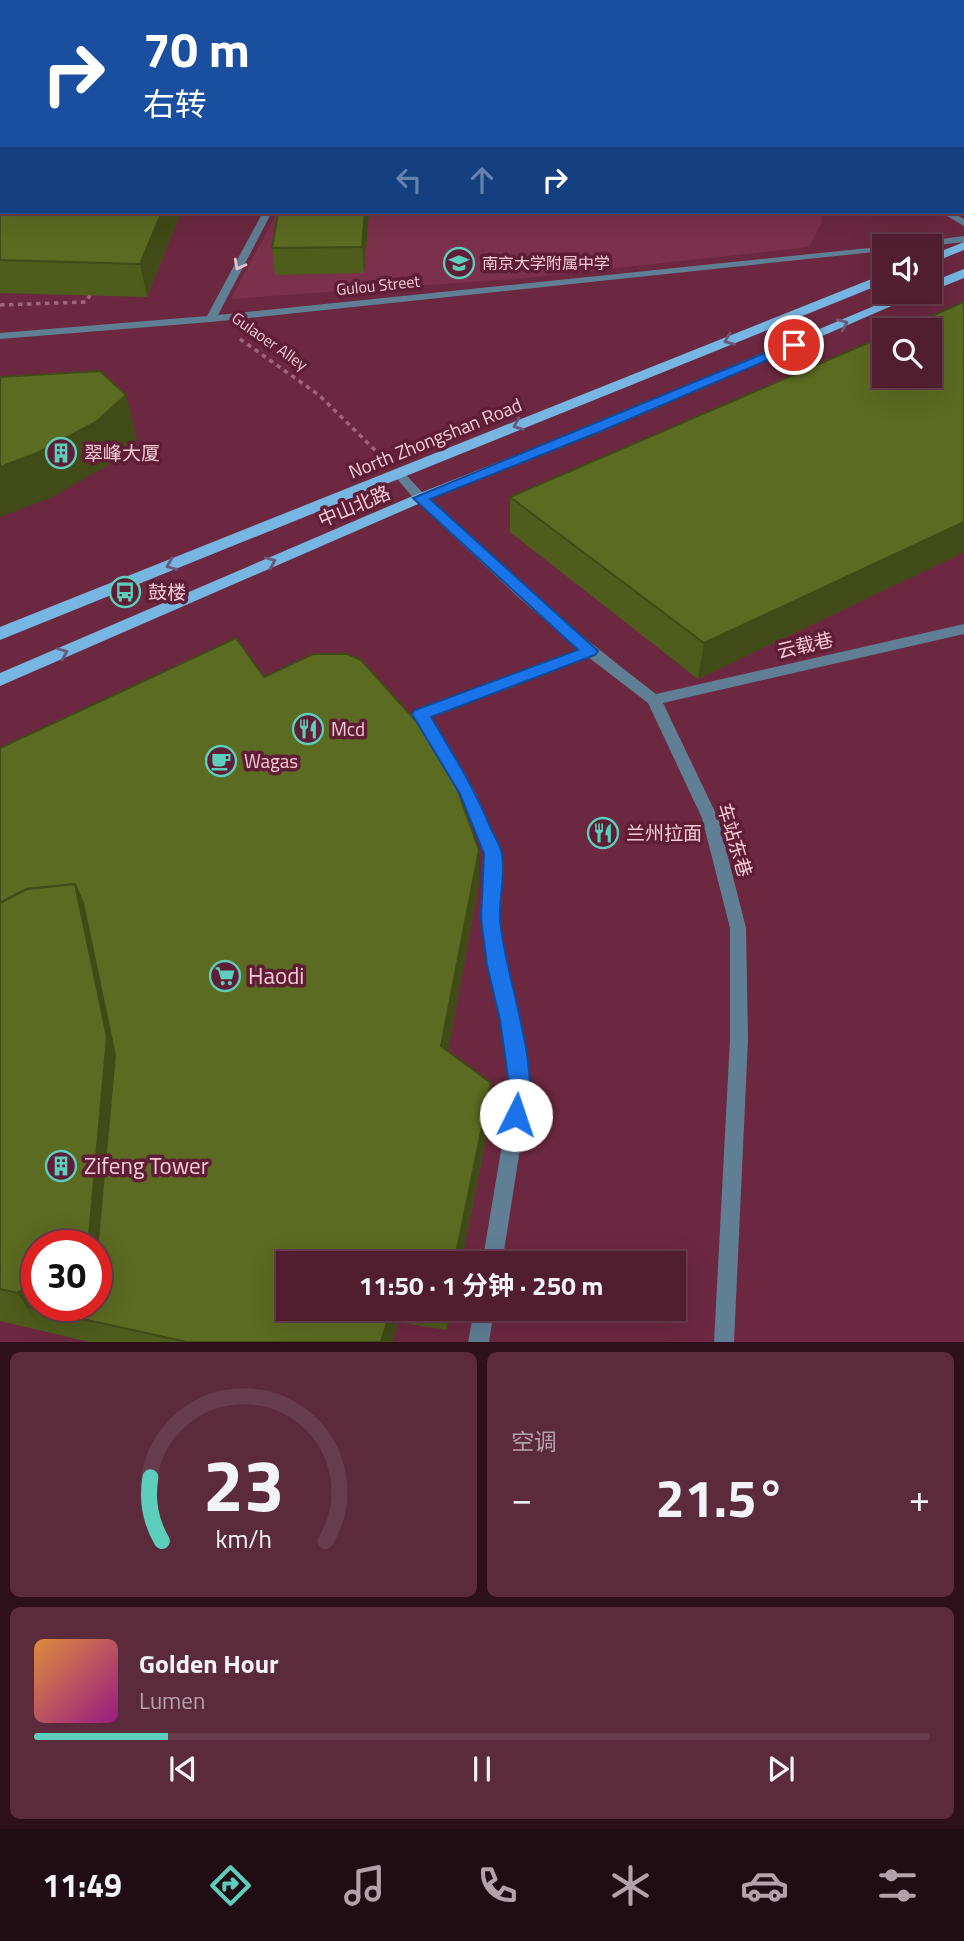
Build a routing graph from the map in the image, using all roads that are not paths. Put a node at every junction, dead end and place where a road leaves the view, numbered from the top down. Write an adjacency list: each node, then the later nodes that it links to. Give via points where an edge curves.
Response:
1 (266, 214): 13 (street, Gulaoer Alley, one-way to 13)
2 (948, 214): 3 (street)
3 (964, 223)
4 (964, 239): 5 (street)
5 (942, 241)
6 (964, 246): 8 (main road)
7 (872, 249): 13 (street, Gulou Street)
8 (942, 255)
9 (964, 273): 10 (main road)
10 (942, 282)
11 (872, 283): 15 (main road, North Zhongshan Road, one-way to 15)
12 (890, 304): 16 (main road, 中山北路, one-way to 12)
13 (211, 319): 14 (street, Gulou Street)
14 (0, 336)
15 (398, 473): 16 (street, 车站东巷); 18 (main road, North Zhongshan Road, one-way to 18)
16 (420, 498): 19 (street, 车站东巷); 20 (main road, 中山北路, one-way to 16)
17 (964, 629): 21 (street, 云载巷)
18 (0, 634)
19 (590, 651): 21 (street, 车站东巷); 22 (street, via 421,714 468,793 493,854 490,918 520,1091)
20 (0, 680)
21 (654, 700): 25 (street, 车站东巷, via 710,818 738,928 738,1039)
22 (494, 1251)
23 (482, 1321): 24 (street)
24 (478, 1342)
25 (724, 1342)

